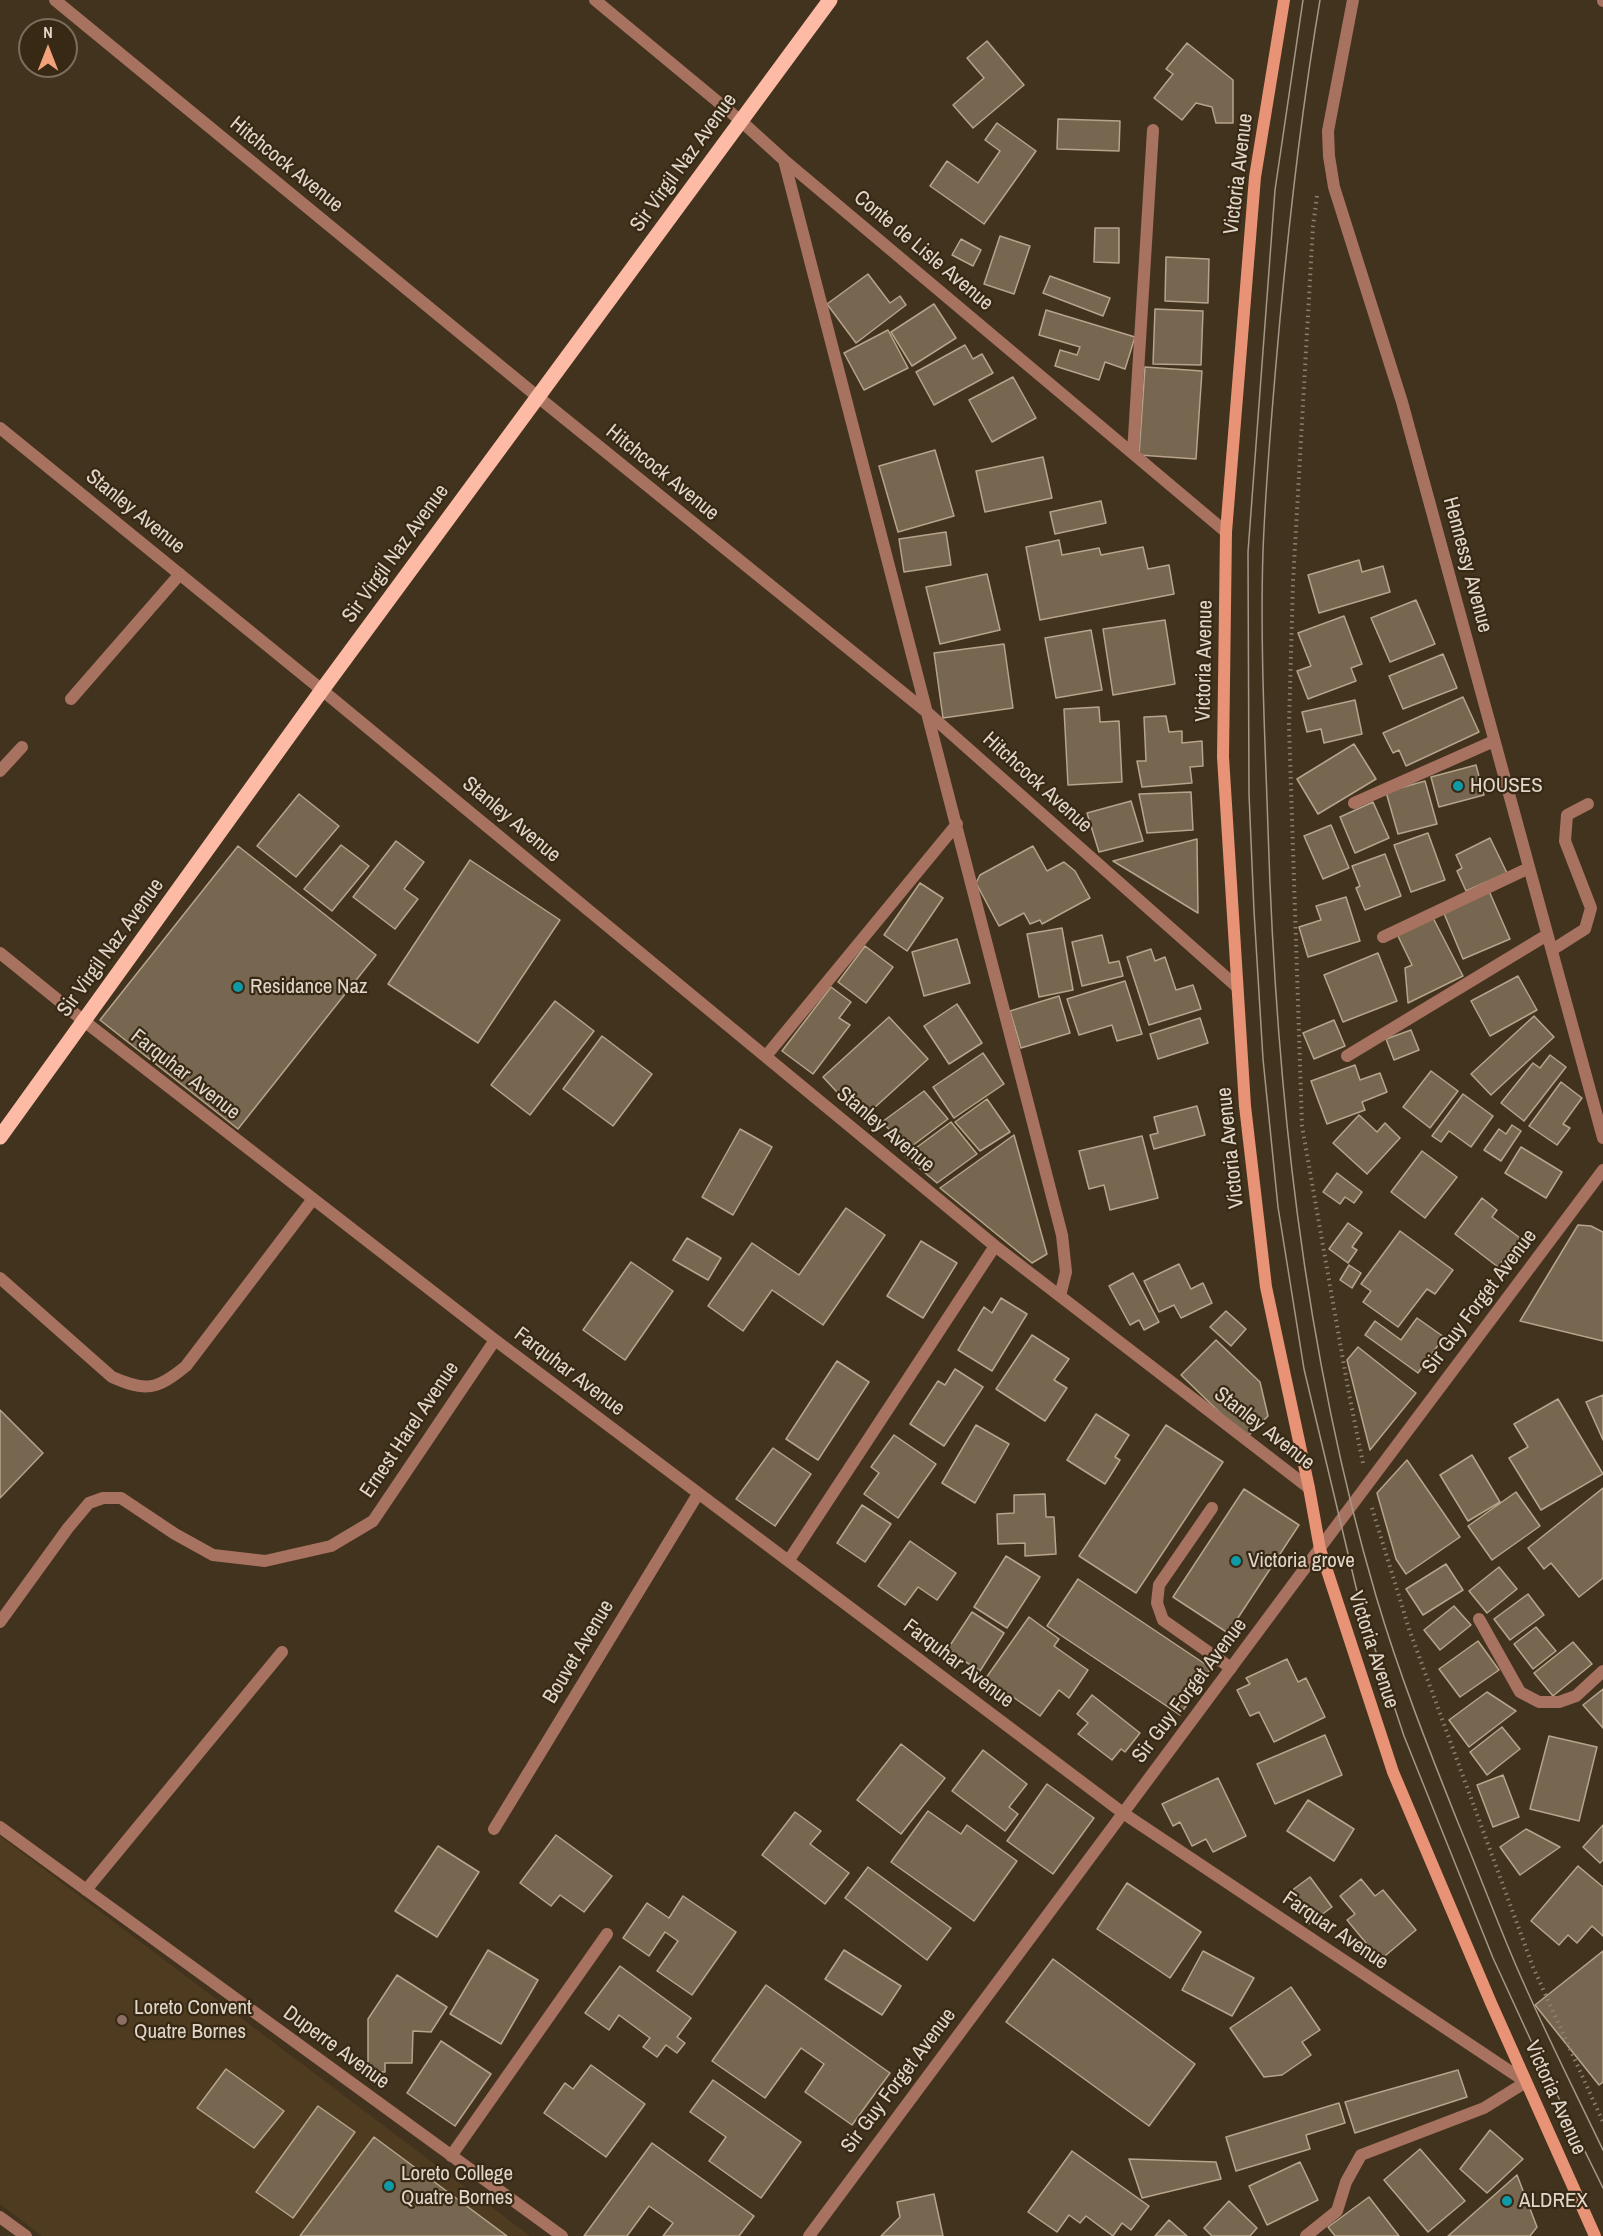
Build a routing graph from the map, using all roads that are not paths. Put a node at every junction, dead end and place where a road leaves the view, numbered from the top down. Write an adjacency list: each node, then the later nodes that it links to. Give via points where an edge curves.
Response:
1 (55, 0): 9 (street, Hitchcock Avenue)
2 (595, 0): 6 (street, Conte de Lisle Avenue)
3 (830, 0): 6 (main road, Sir Virgil Naz Avenue)
4 (1284, 0): 12 (main road, Victoria Avenue, via 1255,177)
5 (1353, 0): 17 (street, Hennessy Avenue, via 1328,131 1334,187 1402,402)
6 (741, 121): 8 (street, Conte de Lisle Avenue); 9 (main road, Sir Virgil Naz Avenue)
7 (1153, 130): 11 (street)
8 (784, 160): 11 (street, Conte de Lisle Avenue); 16 (street)
9 (538, 397): 14 (main road, Sir Virgil Naz Avenue); 16 (street, Hitchcock Avenue)
10 (0, 428): 13 (street, Stanley Avenue)
11 (1133, 453): 12 (street, Conte de Lisle Avenue)
12 (1226, 532): 28 (main road, Victoria Avenue, via 1223,757)
13 (180, 574): 14 (street, Stanley Avenue); 15 (street)
14 (322, 690): 29 (main road, Sir Virgil Naz Avenue); 30 (street, Stanley Avenue)
15 (71, 699)
16 (928, 713): 22 (street); 28 (street, Hitchcock Avenue)
17 (1494, 741): 20 (street); 23 (street, Hennessy Avenue)
18 (22, 747): 19 (street)
19 (0, 771)
20 (1354, 803)
21 (1588, 804): 26 (street, via 1567,815 1565,841 1591,908 1585,929)
22 (957, 824): 30 (street); 38 (street, via 1062,1235 1066,1272)
23 (1529, 868): 24 (street, Hennessy Avenue); 25 (street)
24 (1547, 935): 26 (street, Hennessy Avenue); 31 (street)
25 (1383, 937)
26 (1552, 950): 33 (street, Hennessy Avenue)
27 (0, 953): 29 (street, Farquhar Avenue)
28 (1236, 986): 40 (main road, Victoria Avenue, via 1266,1287)
29 (84, 1021): 32 (main road, Sir Virgil Naz Avenue); 35 (street, Farquhar Avenue)
30 (766, 1056): 36 (street, Stanley Avenue)
31 (1347, 1056)
32 (0, 1137)
33 (1603, 1138)
34 (1603, 1170): 43 (street, Sir Guy Forget Avenue)
35 (314, 1199): 37 (street, via 186,1366 169,1380 153,1386 133,1386 112,1377); 39 (street, Farquhar Avenue)
36 (995, 1246): 38 (street, Stanley Avenue); 44 (street)
37 (0, 1278)
38 (1060, 1296): 40 (street, Stanley Avenue)
39 (495, 1340): 41 (street, Farquhar Avenue); 46 (street, Ernest Harel Avenue, via 373,1521 331,1546 265,1561 213,1555 122,1498 103,1497 89,1503)
40 (1310, 1488): 43 (main road, Victoria Avenue)
41 (698, 1494): 44 (street, Farquhar Avenue); 52 (street, Bouvet Avenue)
42 (1212, 1508): 48 (street, via 1159,1585 1157,1603 1163,1620)
43 (1320, 1549): 48 (street, Sir Guy Forget Avenue); 55 (main road, Victoria Avenue, via 1393,1772)
44 (789, 1560): 50 (street, Farquhar Avenue)
45 (1479, 1618): 49 (street, via 1520,1692 1539,1702 1559,1702 1576,1696)
46 (0, 1622)
47 (282, 1652): 53 (street)
48 (1231, 1668): 50 (street, Sir Guy Forget Avenue)
49 (1603, 1671)
50 (1123, 1813): 55 (street, Farquar Avenue); 61 (street, Sir Guy Forget Avenue)
51 (0, 1827): 53 (street, Duperre Avenue)
52 (494, 1829)
53 (86, 1890): 56 (street, Duperre Avenue)
54 (607, 1934): 56 (street)
55 (1526, 2082): 58 (main road, Victoria Avenue); 62 (street, via 1484,2108 1361,2155 1346,2182 1337,2211)
56 (451, 2156): 60 (street, Duperre Avenue)
57 (0, 2217): 59 (street)
58 (1590, 2234)
59 (26, 2236)
60 (562, 2236)
61 (808, 2236)
62 (1306, 2236)

